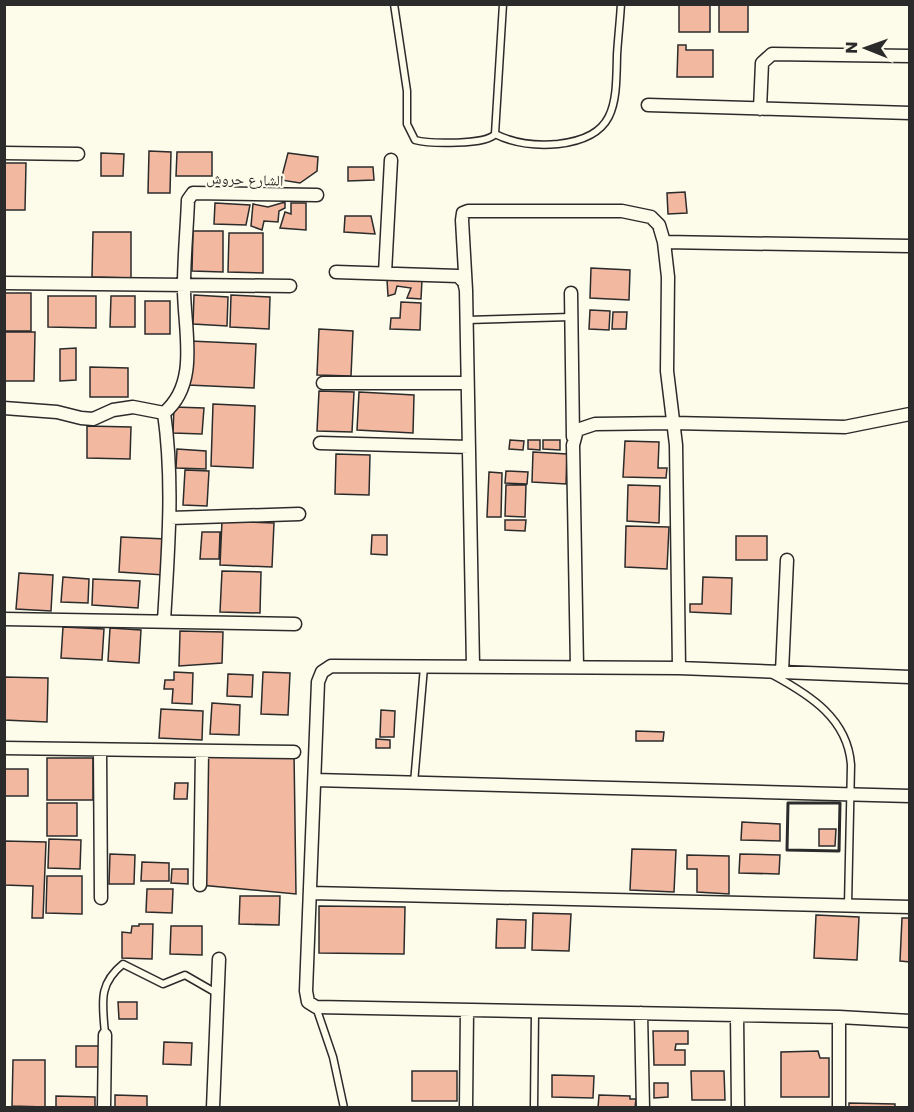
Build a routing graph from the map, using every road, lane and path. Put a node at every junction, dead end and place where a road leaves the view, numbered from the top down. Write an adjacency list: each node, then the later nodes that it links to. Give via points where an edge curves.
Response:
1 (394, 4): 8 (lane, via 407,91 407,124 415,140 484,141)
2 (503, 4): 8 (lane)
3 (621, 4): 8 (lane, via 618,84 608,121 581,141 548,145 523,143)
4 (909, 56): 6 (street, via 771,54 762,63)
5 (648, 105): 6 (street)
6 (760, 109): 7 (street)
7 (909, 113)
8 (495, 134)
9 (4, 153): 10 (street)
10 (78, 154)
11 (391, 160): 16 (street)
12 (316, 195): 18 (street, الشارع حروش, via 193,193 188,200)
13 (664, 242): 14 (street); 20 (street, via 659,225 640,213 474,209 463,213 462,220); 29 (street, via 668,277 667,370)
14 (909, 246)
15 (336, 272): 16 (street)
16 (385, 273): 20 (street, via 458,276)
17 (4, 283): 18 (street)
18 (183, 285): 19 (street); 27 (street, via 189,349 179,398)
19 (290, 286)
20 (466, 290): 23 (street)
21 (572, 293): 22 (street)
22 (572, 316): 23 (lane); 30 (street)
23 (467, 320): 25 (street)
24 (323, 383): 25 (street)
25 (467, 383): 32 (street)
26 (4, 408): 27 (street, via 93,419 133,407)
27 (164, 413): 34 (street)
28 (909, 414): 29 (street, via 845,427)
29 (673, 423): 30 (street, via 584,426); 42 (street)
30 (573, 438): 41 (street)
31 (320, 443): 32 (street)
32 (469, 447): 40 (street)
33 (299, 514): 34 (street)
34 (170, 518): 37 (street)
35 (787, 560): 44 (street)
36 (4, 619): 37 (street)
37 (164, 621): 38 (street)
38 (295, 624)
39 (424, 666): 40 (street); 50 (street, via 330,666 322,672 318,682); 51 (lane)
40 (473, 666): 41 (street)
41 (577, 667): 42 (street)
42 (679, 668): 43 (street)
43 (767, 672): 44 (street); 52 (lane, via 809,695 845,735 850,752)
44 (782, 672): 45 (street)
45 (909, 677)
46 (4, 748): 47 (street)
47 (100, 750): 48 (street); 56 (street)
48 (202, 752): 49 (street); 54 (street)
49 (294, 752)
50 (315, 780): 51 (street); 55 (street)
51 (414, 783): 52 (street)
52 (851, 794): 53 (street); 57 (lane)
53 (909, 796)
54 (200, 885)
55 (311, 893): 57 (street); 61 (street, via 306,991 309,1002)
56 (101, 898)
57 (848, 905): 58 (street)
58 (909, 907)
59 (219, 959): 60 (street)
60 (219, 995): 68 (lane, via 185,975 163,984 123,964 105,985); 70 (street)
61 (316, 1007): 62 (street); 71 (lane)
62 (467, 1010): 63 (street); 72 (street)
63 (535, 1011): 64 (street); 73 (lane)
64 (641, 1013): 65 (street); 74 (street)
65 (737, 1015): 66 (street); 75 (street)
66 (839, 1017): 67 (street); 76 (street)
67 (909, 1021)
68 (105, 1035): 69 (street)
69 (104, 1107)
70 (213, 1107)
71 (344, 1107)
72 (466, 1107)
73 (534, 1107)
74 (643, 1107)
75 (738, 1107)
76 (839, 1107)

